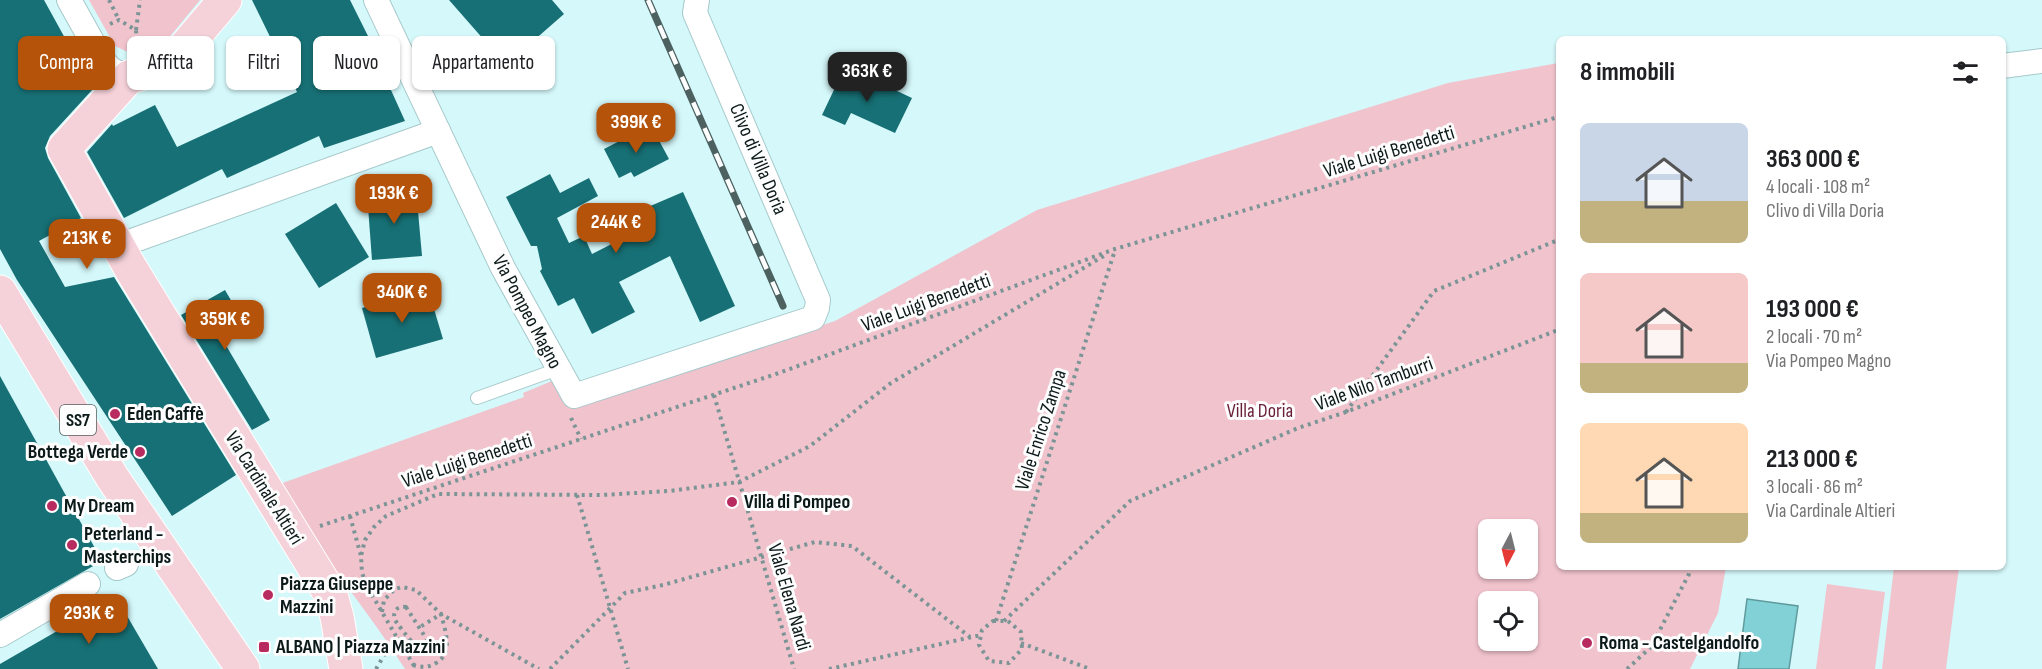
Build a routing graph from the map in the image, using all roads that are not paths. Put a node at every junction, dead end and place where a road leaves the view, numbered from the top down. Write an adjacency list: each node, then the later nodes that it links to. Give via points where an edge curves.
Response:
1 (69, 0): 8 (street, via 103,60 112,70)
2 (225, 0): 5 (main road)
3 (376, 0): 10 (street, Via Pompeo Magno)
4 (697, 0): 13 (street, Clivo di Villa Doria, via 695,13 818,300)
5 (194, 36)
6 (2042, 61): 7 (street)
7 (2006, 66)
8 (127, 74)
9 (127, 84): 11 (main road, Via Cardinale Altieri, via 64,149)
10 (438, 131): 11 (street); 14 (street, Via Pompeo Magno, via 503,268)
11 (118, 246): 19 (main road, Via Cardinale Altieri, via 331,595)
12 (0, 292): 18 (main road, SS7, via 112,477)
13 (813, 318): 14 (street, Via Pompeo Magno, via 574,396)
14 (558, 369): 15 (lane)
15 (477, 398)
16 (88, 584): 17 (street)
17 (0, 635)
18 (243, 669)
19 (346, 669)

